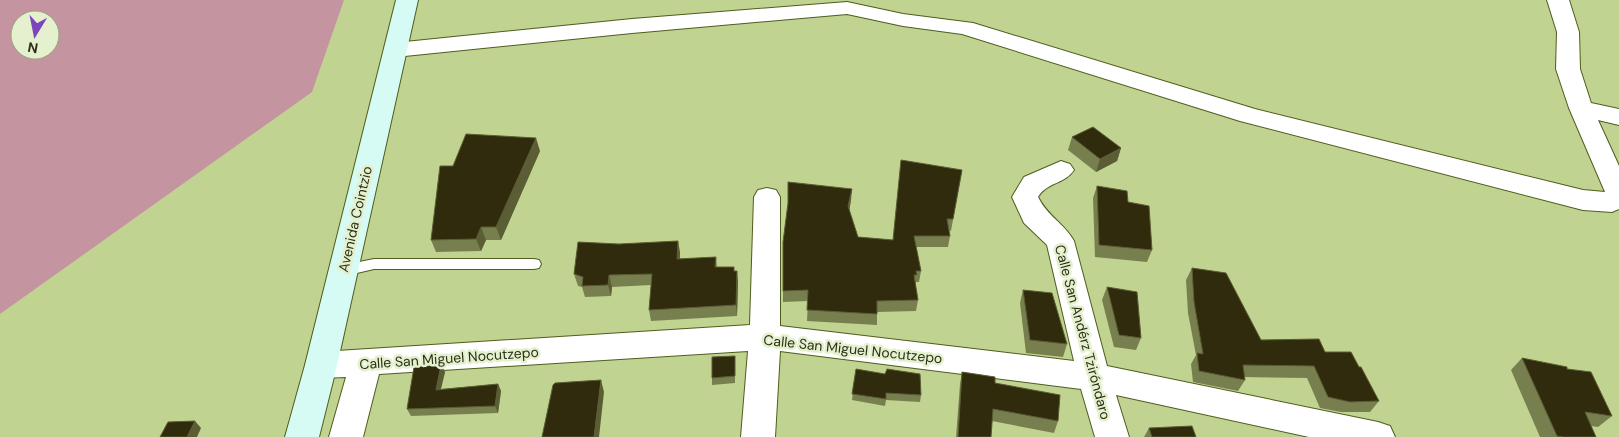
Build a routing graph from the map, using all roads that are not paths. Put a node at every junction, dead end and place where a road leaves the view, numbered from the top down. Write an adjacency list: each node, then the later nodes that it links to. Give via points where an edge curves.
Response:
1 (407, 0): 3 (main road, Avenida Cointzio)
2 (1558, 0): 4 (street, via 1568,32 1568,69)
3 (395, 50): 4 (street, via 847,8 965,28 1249,115 1583,200 1612,202 1619,190); 9 (main road, Avenida Cointzio)
4 (1581, 108): 5 (street)
5 (1619, 116)
6 (1061, 170): 13 (street, Calle San Andérz Tziróndaro, via 1033,183 1025,197 1034,216 1060,241)
7 (767, 197): 10 (street)
8 (534, 264): 9 (lane, via 374,264)
9 (344, 270): 12 (main road, Avenida Cointzio)
10 (765, 337): 11 (street, Calle San Miguel Nocutzepo); 13 (street, Calle San Miguel Nocutzepo); 16 (street)
11 (366, 363): 12 (street, Calle San Miguel Nocutzepo); 15 (street)
12 (321, 365): 14 (main road, Avenida Cointzio)
13 (1094, 377): 17 (street, Calle San Andérz Tziróndaro); 18 (street, Calle San Miguel Nocutzepo)
14 (302, 437)
15 (346, 437)
16 (758, 437)
17 (1112, 437)
18 (1378, 437)

